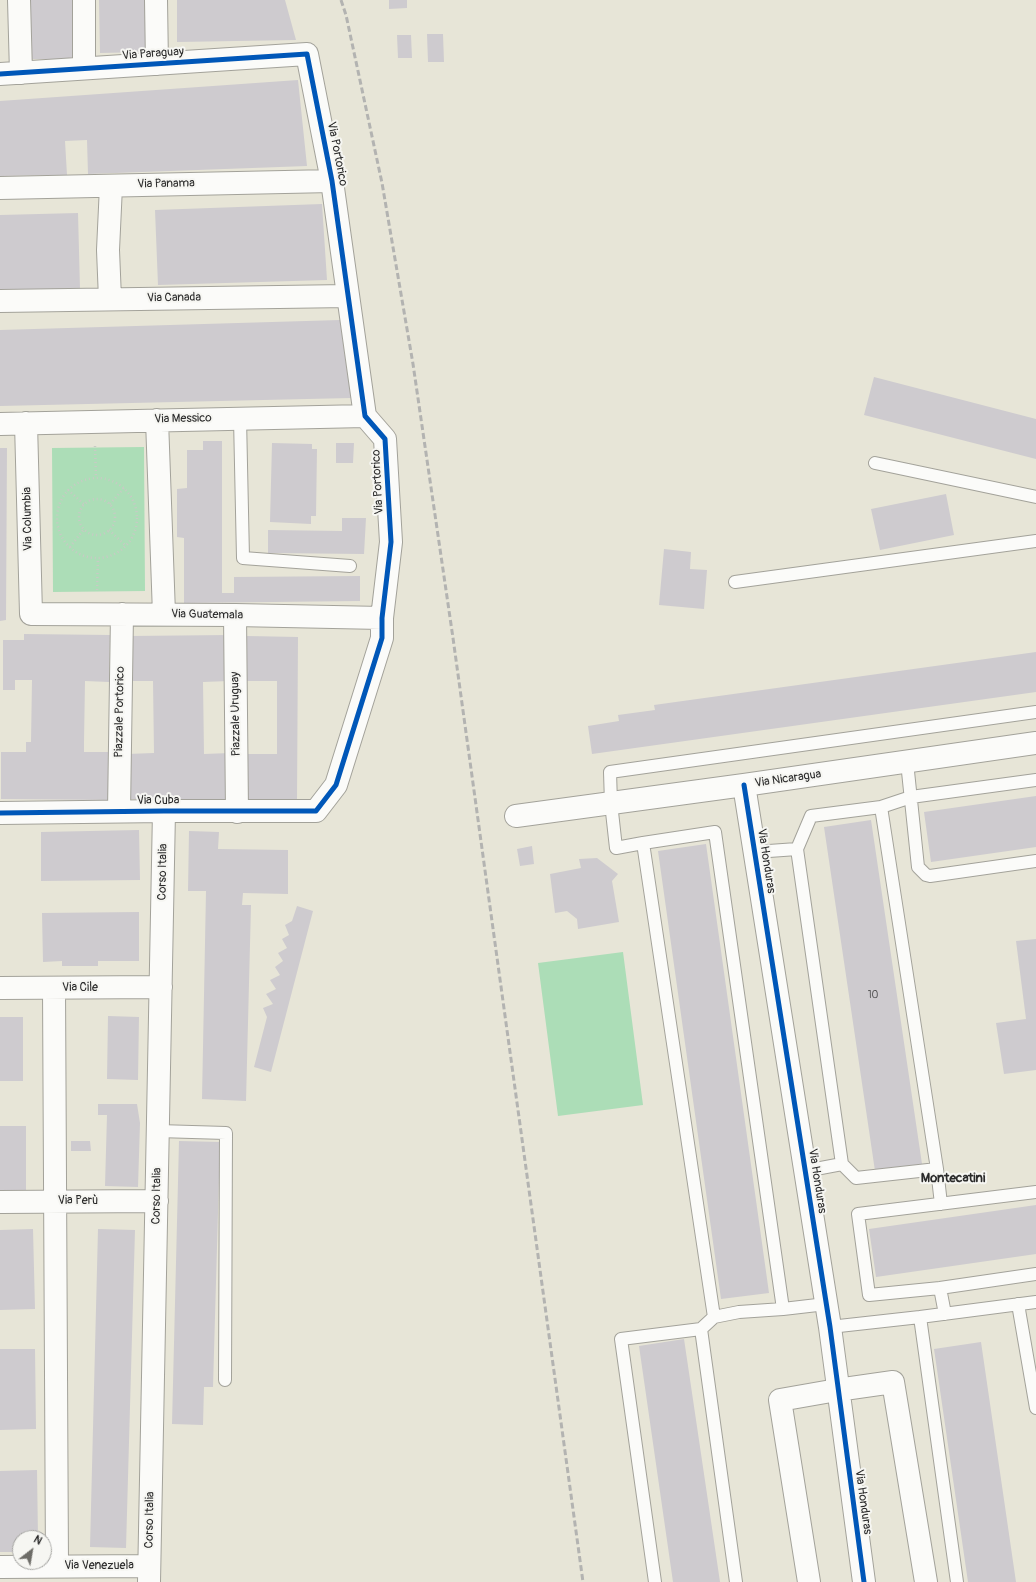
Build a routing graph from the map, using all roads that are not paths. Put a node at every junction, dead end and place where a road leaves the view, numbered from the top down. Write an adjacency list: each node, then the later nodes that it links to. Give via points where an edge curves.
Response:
1 (19, 0): 7 (street)
2 (84, 0): 6 (street)
3 (156, 0): 5 (street)
4 (307, 54): 5 (street, Via Paraguay); 8 (street, Via Portorico)
5 (156, 64): 6 (street, Via Paraguay)
6 (84, 68): 7 (street, Via Paraguay)
7 (11, 73)
8 (332, 181): 9 (street, Via Panama); 11 (street, Via Portorico)
9 (111, 186): 10 (street, Via Panama); 12 (street, via 108,250)
10 (0, 188)
11 (348, 296): 12 (street, Via Canada); 14 (street, Via Portorico)
12 (110, 299): 13 (street, Via Canada)
13 (0, 301)
14 (365, 416): 15 (street, Via Messico); 28 (street, Via Portorico, via 385,439 391,542)
15 (240, 418): 16 (street, Via Messico); 22 (lane, via 243,558)
16 (157, 420): 17 (street, Via Messico); 26 (street)
17 (26, 423): 18 (street, Via Messico); 24 (street, Via Columbia)
18 (0, 424)
19 (875, 463): 20 (lane)
20 (1036, 497)
21 (1036, 541): 23 (lane)
22 (350, 566)
23 (735, 582)
24 (31, 614): 25 (street, Via Guatemala)
25 (122, 614): 26 (street, Via Guatemala); 38 (street, Piazzale Portorico)
26 (164, 614): 27 (street, Via Guatemala)
27 (235, 615): 28 (street, Via Guatemala); 40 (street, Piazzale Uruguay)
28 (382, 618): 39 (street, Via Portorico, via 382,638 336,785)
29 (1036, 712): 35 (lane, via 610,772)
30 (1036, 743): 31 (street, Via Nicaragua)
31 (907, 762): 33 (street, Via Nicaragua); 34 (lane)
32 (1036, 780): 34 (lane)
33 (744, 785): 35 (street, Via Nicaragua); 45 (street, Via Honduras)
34 (911, 797): 36 (lane); 46 (lane, via 918,867 926,875)
35 (611, 803): 42 (street, Via Nicaragua); 43 (lane, via 616,848)
36 (882, 807): 44 (lane, via 811,816); 52 (lane)
37 (164, 810): 38 (street, Via Cuba); 40 (street, Via Cuba); 49 (street, Corso Italia)
38 (119, 811): 41 (street, Via Cuba)
39 (316, 811): 40 (street, Via Cuba)
40 (237, 812)
41 (0, 813)
42 (516, 816)
43 (643, 843): 64 (lane, via 715,832); 66 (lane)
44 (797, 849): 45 (lane); 51 (lane)
45 (755, 852): 53 (street, Via Honduras)
46 (1036, 860)
47 (0, 988): 48 (street, Via Cile)
48 (54, 988): 49 (street, Via Cile); 55 (street)
49 (161, 988): 50 (street, Corso Italia)
50 (158, 1131): 56 (street, Corso Italia); 70 (lane, via 226,1133)
51 (842, 1164): 52 (lane, via 856,1178); 53 (lane)
52 (937, 1169): 58 (lane)
53 (805, 1171): 62 (street, Via Honduras)
54 (1036, 1192): 58 (lane)
55 (56, 1201): 56 (street, Via Perù); 57 (street, Via Perù); 73 (street)
56 (157, 1201): 75 (street, Corso Italia)
57 (0, 1202)
58 (940, 1204): 60 (lane, via 858,1214 870,1295)
59 (1036, 1274): 60 (lane)
60 (940, 1288): 65 (lane)
61 (1036, 1302): 63 (lane)
62 (826, 1304): 64 (lane); 68 (street, Via Honduras)
63 (1018, 1304): 65 (lane); 72 (lane)
64 (782, 1309): 66 (lane, via 739,1312)
65 (945, 1314): 67 (lane)
66 (714, 1317): 69 (lane)
67 (920, 1317): 68 (lane); 81 (lane)
68 (830, 1327): 71 (street, Via Honduras)
69 (701, 1329): 76 (lane, via 621,1339); 77 (lane)
70 (225, 1380)
71 (837, 1390): 78 (street, via 780,1400); 79 (street, Via Honduras); 80 (street, via 893,1382)
72 (1036, 1408)
73 (57, 1566): 74 (street, Via Venezuela); 75 (street, Via Venezuela)
74 (0, 1567)
75 (149, 1574)
76 (655, 1582)
77 (736, 1582)
78 (808, 1582)
79 (864, 1582)
80 (926, 1582)
81 (957, 1582)

